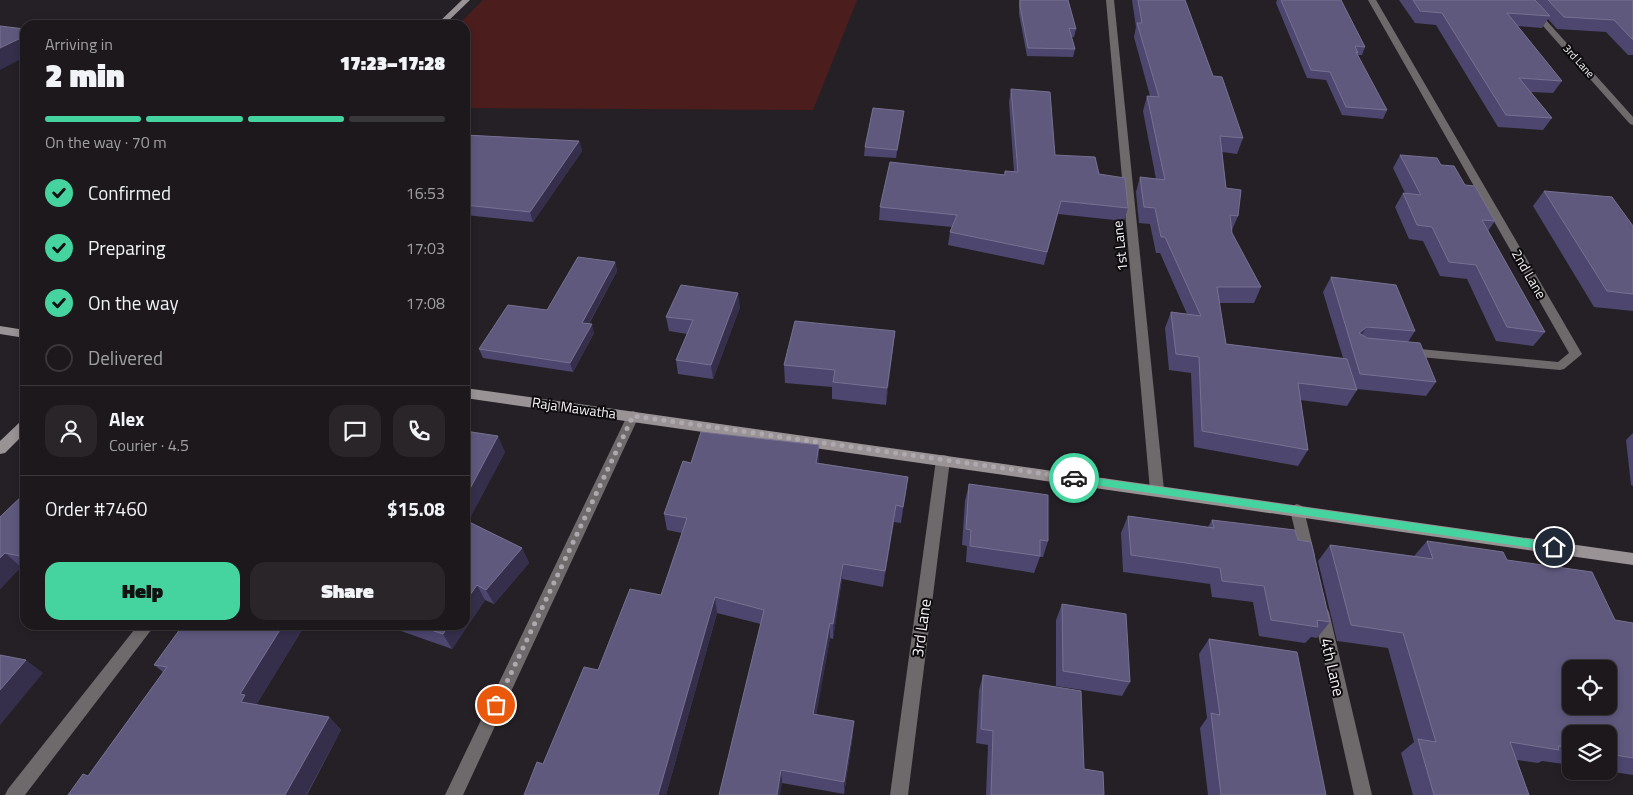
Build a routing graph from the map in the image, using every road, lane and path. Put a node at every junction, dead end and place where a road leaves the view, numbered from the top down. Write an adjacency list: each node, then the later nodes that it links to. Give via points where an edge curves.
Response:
1 (466, 0): 5 (street)
2 (1110, 0): 15 (street, 1st Lane)
3 (1372, 0): 9 (street, 2nd Lane, via 1576,354 1560,366)
4 (1524, 0): 6 (street, 3rd Lane)
5 (445, 20)
6 (1633, 122)
7 (0, 330): 8 (street)
8 (20, 333)
9 (1396, 350)
10 (470, 394): 11 (street, Raja Mawatha)
11 (633, 416): 14 (street, Raja Mawatha); 22 (street)
12 (20, 430): 13 (street)
13 (0, 449)
14 (943, 460): 15 (street, Raja Mawatha); 23 (street, 3rd Lane)
15 (1157, 490): 16 (street, Raja Mawatha)
16 (1297, 510): 17 (street, Raja Mawatha); 18 (street)
17 (1633, 559)
18 (1310, 567)
19 (1317, 595): 24 (street, 4th Lane)
20 (143, 630): 21 (street)
21 (14, 795)
22 (454, 795)
23 (899, 795)
24 (1363, 795)

